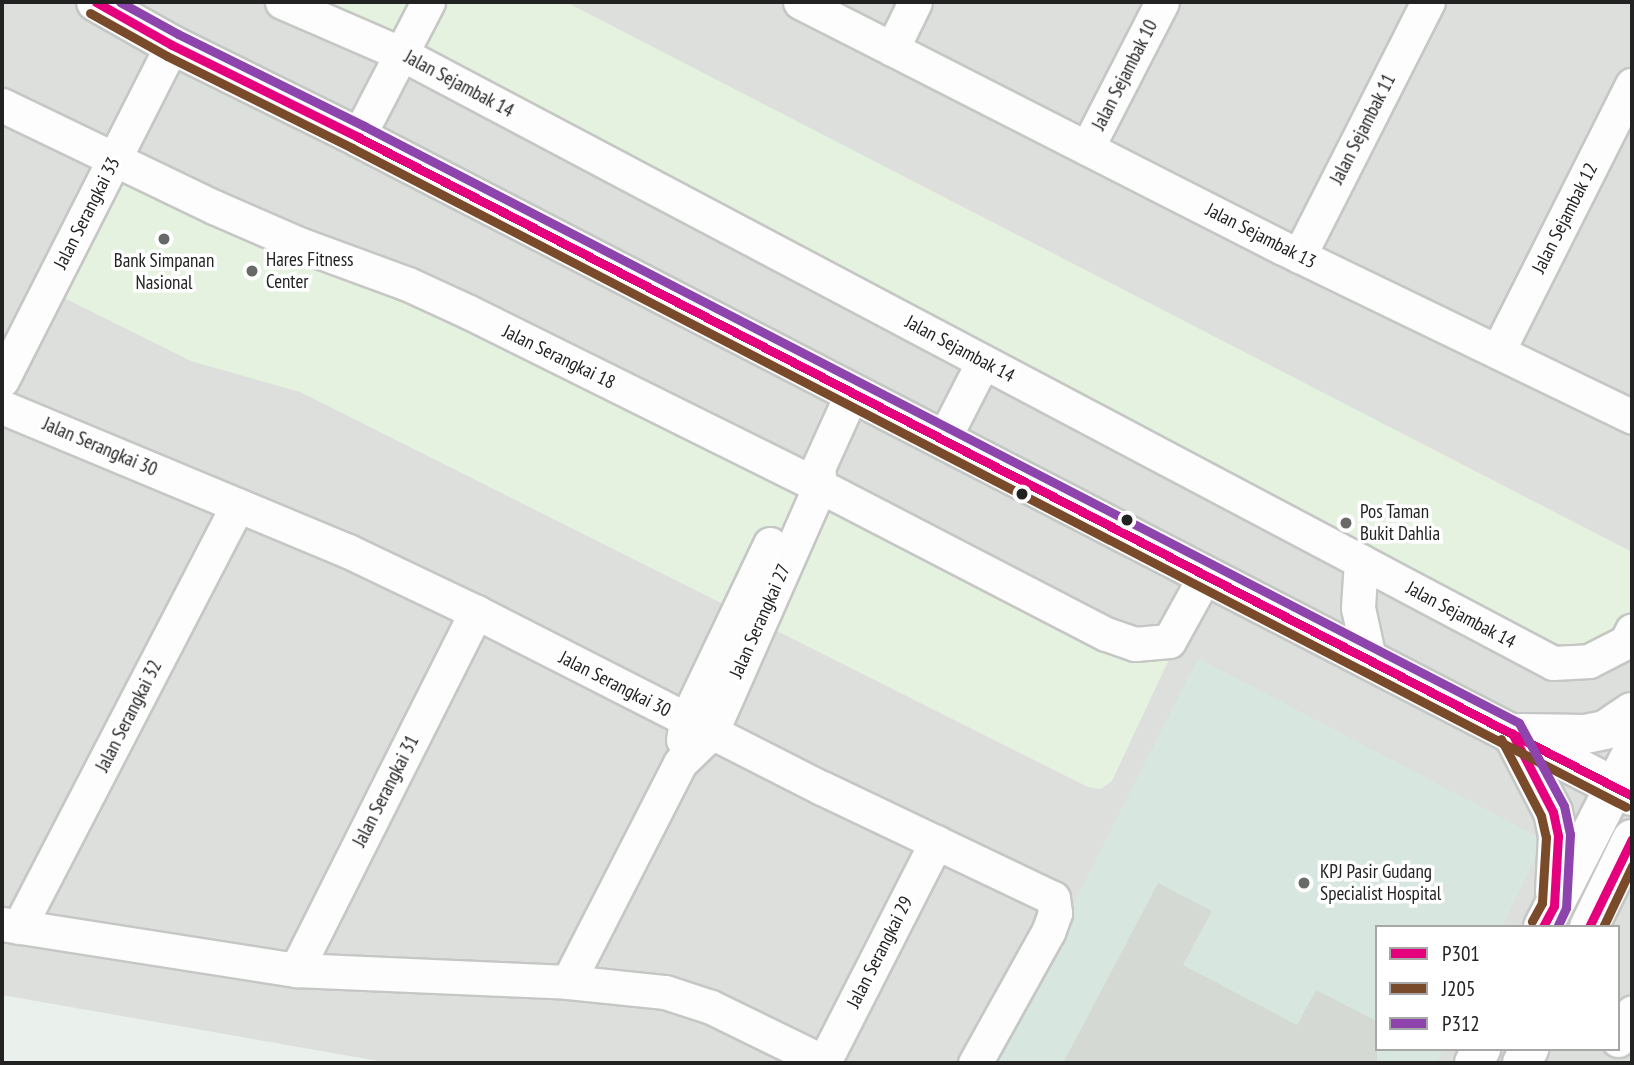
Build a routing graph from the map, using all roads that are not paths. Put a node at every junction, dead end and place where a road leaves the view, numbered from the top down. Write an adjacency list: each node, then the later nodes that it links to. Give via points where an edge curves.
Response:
1 (96, 2): 8 (street)
2 (282, 2): 10 (street, Jalan Sejambak 14)
3 (428, 2): 10 (street)
4 (800, 2): 9 (street, Jalan Sejambak 13)
5 (915, 2): 9 (street)
6 (1162, 2): 14 (street, Jalan Sejambak 10)
7 (1427, 2): 16 (street, Jalan Sejambak 11)
8 (172, 45): 13 (street); 15 (street, Jalan Serangkai 33)
9 (892, 49): 14 (street, Jalan Sejambak 13)
10 (402, 54): 13 (street); 18 (street, Jalan Sejambak 14)
11 (1632, 85): 17 (street, Jalan Sejambak 12)
12 (2, 105): 15 (street, Jalan Serangkai 18)
13 (358, 137): 20 (street)
14 (1087, 148): 16 (street, Jalan Sejambak 13)
15 (114, 159): 19 (street, Jalan Serangkai 33); 24 (street, Jalan Serangkai 18, via 299,244 408,284)
16 (1299, 256): 17 (street, Jalan Sejambak 13)
17 (1498, 351): 22 (street, Jalan Sejambak 13)
18 (983, 362): 23 (street); 26 (street, Jalan Sejambak 14)
19 (2, 380)
20 (852, 393): 23 (street); 24 (street, Jalan Serangkai 27)
21 (2, 407): 25 (street, Jalan Serangkai 30)
22 (1632, 417)
23 (943, 440): 27 (street)
24 (813, 477): 27 (street, Jalan Serangkai 18, via 1106,634 1135,644 1169,641); 32 (street, Jalan Serangkai 27)
25 (238, 505): 28 (street, Jalan Serangkai 30); 39 (street, Jalan Serangkai 32)
26 (1361, 561): 29 (street, Jalan Sejambak 14, via 1553,663 1589,662 1626,642); 30 (street, via 1358,608)
27 (1205, 576): 30 (street)
28 (476, 612): 32 (street, Jalan Serangkai 30); 41 (street, Jalan Serangkai 31)
29 (1632, 630)
30 (1369, 658): 33 (street)
31 (1632, 712): 33 (street, via 1605,730 1585,734)
32 (698, 727): 37 (street, Jalan Serangkai 30); 42 (street, Jalan Serangkai 27)
33 (1511, 733): 35 (street); 38 (street, via 1553,812 1558,836)
34 (1632, 752): 35 (street)
35 (1623, 791): 38 (street)
36 (1632, 839): 40 (street)
37 (936, 842): 45 (street, Jalan Serangkai 29); 46 (street, Jalan Serangkai 30, via 1053,898 1055,913 1048,932)
38 (1549, 916)
39 (10, 925): 41 (street)
40 (1590, 925)
41 (296, 970): 42 (street)
42 (568, 982): 45 (street, via 665,992 711,1007)
43 (1632, 1013): 44 (street)
44 (1620, 1036)
45 (825, 1063)
46 (975, 1063)

